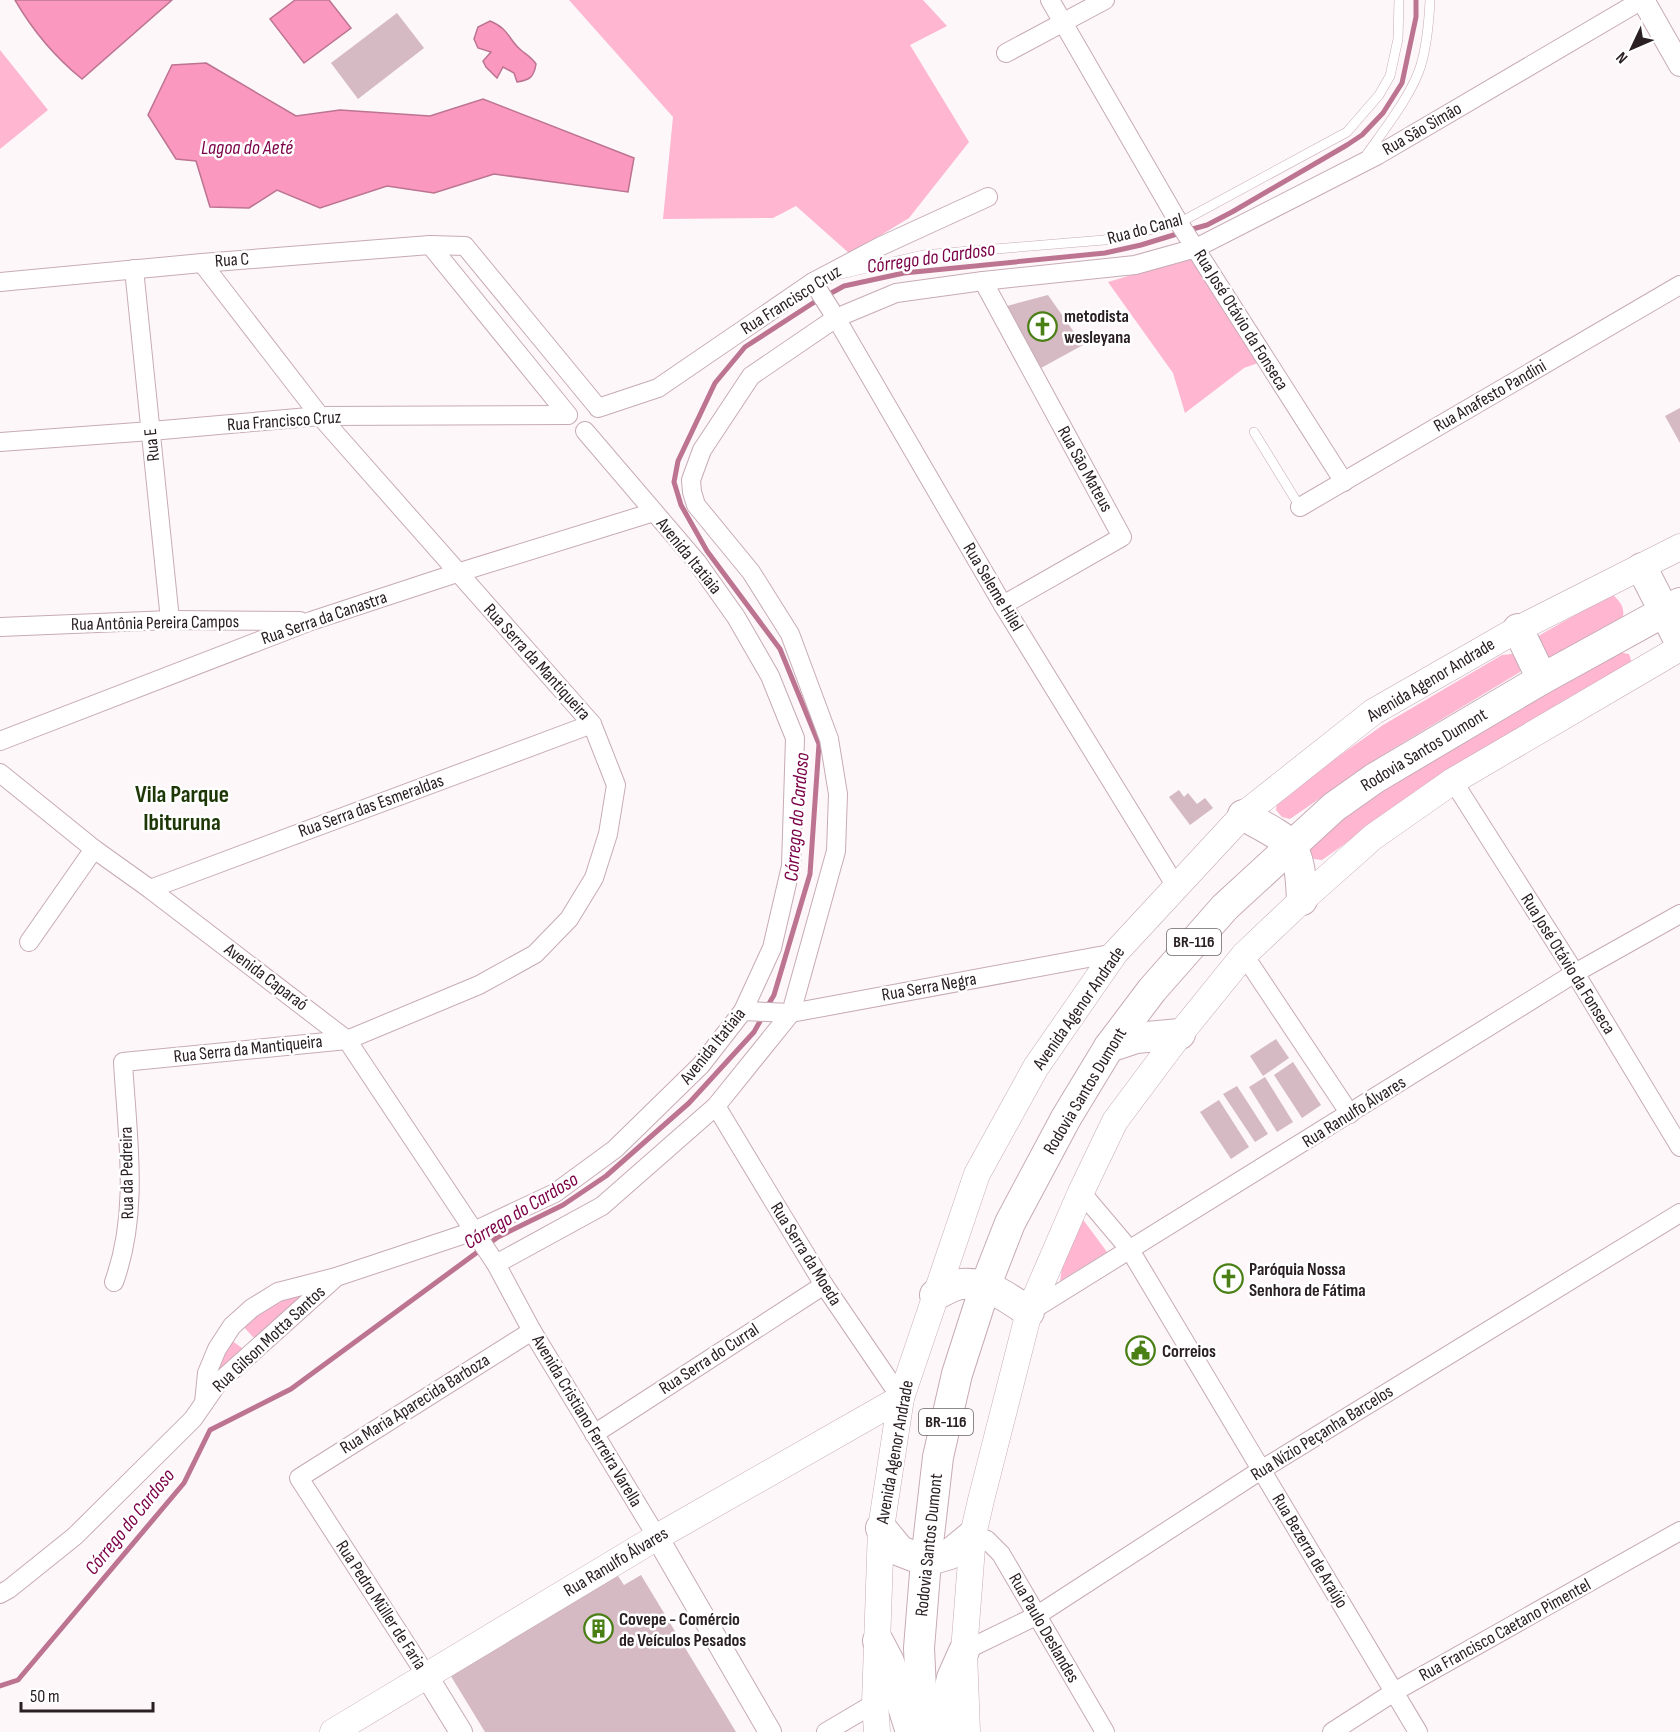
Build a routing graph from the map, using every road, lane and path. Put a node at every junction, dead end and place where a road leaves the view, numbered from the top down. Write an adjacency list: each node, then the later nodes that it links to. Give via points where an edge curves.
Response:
1 (1050, 0): 6 (street, Rua José Otávio da Fonseca)
2 (1105, 0): 6 (street)
3 (1399, 0): 11 (lane, Rua do Canal, via 1398,39 1390,76 1347,132)
4 (1430, 0): 9 (lane, via 1420,66 1401,104)
5 (1643, 0): 8 (street); 9 (street, Rua São Simão)
6 (1063, 23): 7 (street); 11 (street, Rua José Otávio da Fonseca)
7 (1006, 53)
8 (1680, 65)
9 (1360, 164): 13 (street, Rua São Simão)
10 (988, 197): 18 (street, Rua Francisco Cruz)
11 (1179, 223): 13 (street, Rua José Otávio da Fonseca); 18 (lane, Rua do Canal, via 1104,240 923,255)
12 (430, 245): 14 (street, Rua C); 21 (street, Rua C, via 465,246); 22 (street, Avenida Itatiaia)
13 (1196, 248): 16 (street, Rua do Canal, via 1135,265); 28 (street, Rua José Otávio da Fonseca)
14 (202, 263): 15 (street, Rua C); 23 (street, Rua Serra da Mantiqueira)
15 (134, 269): 17 (street, Rua C); 24 (street, Rua E)
16 (983, 280): 20 (street, Rua do Canal, via 896,293); 34 (street, Rua São Mateus, via 1122,537)
17 (0, 282)
18 (813, 282): 20 (street, Rua Seleme Hilel); 21 (street, Rua Francisco Cruz, via 658,388)
19 (1680, 285): 28 (street, Rua Anafesto Pandini)
20 (836, 318): 34 (street, Rua Seleme Hilel); 59 (street, Rua do Canal, via 751,376 702,450 692,480 696,505 751,572 790,634 829,740 838,794 836,850)
21 (596, 406): 22 (street, via 586,400 576,402); 25 (street, via 597,423)
22 (568, 415): 23 (street, Rua Francisco Cruz); 25 (street, Avenida Itatiaia, via 576,429)
23 (320, 416): 24 (street, Rua Francisco Cruz); 33 (street, Rua Serra da Mantiqueira)
24 (151, 431): 27 (street, Rua Francisco Cruz); 36 (street, Rua E)
25 (585, 431): 30 (street, Avenida Itatiaia)
26 (1254, 432): 29 (lane)
27 (0, 442)
28 (1344, 482): 29 (street, Rua Anafesto Pandini)
29 (1300, 507)
30 (654, 512): 33 (street, Rua Serra da Canastra); 58 (street, Avenida Itatiaia, via 736,616 770,676 795,738 791,866 772,948)
31 (1680, 548): 32 (main road, Avenida Agenor Andrade)
32 (1642, 568): 35 (highway); 39 (main road, Avenida Agenor Andrade)
33 (457, 573): 37 (street, Rua Serra da Canastra); 43 (street, Rua Serra da Mantiqueira)
34 (1003, 605): 50 (street, Rua Seleme Hilel)
35 (1673, 607): 40 (highway); 42 (highway, Rodovia Santos Dumont / BR-116)
36 (170, 620): 37 (street, Rua Antônia Pereira Campos); 38 (street, Rua Antônia Pereira Campos)
37 (311, 621): 44 (street, Rua Serra da Canastra)
38 (0, 627)
39 (1518, 629): 42 (highway); 47 (main road, Avenida Agenor Andrade, via 1373,712)
40 (1680, 642)
41 (1680, 648): 46 (main road)
42 (1542, 679): 48 (highway, Rodovia Santos Dumont / BR-116, via 1375,778)
43 (592, 724): 51 (street, Rua Serra das Esmeraldas); 61 (street, Rua Serra da Mantiqueira, via 616,785 608,834 594,878 569,919 535,954 479,985)
44 (0, 741)
45 (0, 773): 49 (street, Avenida Caparaó)
46 (1453, 781): 52 (main road, via 1373,837); 57 (street, Rua José Otávio da Fonseca)
47 (1242, 815): 48 (highway); 50 (main road, Avenida Agenor Andrade)
48 (1290, 846): 52 (highway, via 1301,874); 62 (highway, Rodovia Santos Dumont / BR-116, via 1225,907 1152,990)
49 (94, 849): 51 (street, Avenida Caparaó); 54 (street)
50 (1177, 888): 55 (main road, Avenida Agenor Andrade)
51 (150, 889): 61 (street, Avenida Caparaó)
52 (1302, 900): 56 (main road)
53 (1680, 914): 57 (street, Rua Ranulfo Álvares)
54 (29, 942)
55 (1114, 953): 59 (street, Rua Serra Negra); 76 (main road, Avenida Agenor Andrade, via 1036,1067 977,1174)
56 (1244, 955): 60 (main road); 65 (street)
57 (1575, 974): 65 (street, Rua Ranulfo Álvares); 66 (street, Rua José Otávio da Fonseca)
58 (743, 1011): 59 (street, Rua Serra Negra); 69 (street, Avenida Itatiaia, via 701,1065 615,1149 555,1193)
59 (791, 1013): 64 (street)
60 (1180, 1034): 62 (highway, via 1136,1038); 67 (main road, via 1115,1121)
61 (347, 1040): 63 (street, Rua Serra da Mantiqueira); 69 (street, Avenida Caparaó)
62 (1109, 1047): 75 (highway, Rodovia Santos Dumont / BR-116, via 1010,1223)
63 (123, 1062): 73 (street, Rua da Pedreira, via 130,1213 122,1262)
64 (716, 1106): 71 (street, via 602,1206); 74 (street, Rua Serra da Moeda)
65 (1350, 1114): 70 (street, Rua Ranulfo Álvares)
66 (1680, 1147)
67 (1081, 1192): 70 (street, Rua Bezerra de Araújo); 77 (main road)
68 (1680, 1213): 82 (street, Rua Nízio Peçanha Barcelos)
69 (474, 1232): 71 (street, Avenida Caparaó); 72 (street, Rua Gilson Motta Santos)
70 (1130, 1250): 77 (street, Rua Ranulfo Álvares); 82 (street, Rua Bezerra de Araújo)
71 (495, 1264): 78 (street, Avenida Cristiano Ferreira Varella)
72 (336, 1277): 80 (street, Rua Gilson Motta Santos, via 218,1383); 80 (street, Rua Gilson Motta Santos, via 278,1292 231,1326 207,1373)
73 (114, 1282)
74 (824, 1285): 79 (street, Rua Serra da Moeda); 81 (street, Rua Serra do Curral)
75 (986, 1287): 76 (highway, via 960,1284); 77 (highway); 88 (highway, Rodovia Santos Dumont / BR-116, via 957,1374 938,1457)
76 (935, 1295): 79 (main road, Avenida Agenor Andrade)
77 (1029, 1312): 86 (main road)
78 (532, 1331): 81 (street, Avenida Cristiano Ferreira Varella); 83 (street, Rua Maria Aparecida Barboza)
79 (901, 1398): 84 (main road, Avenida Agenor Andrade); 87 (main road, Rua Ranulfo Álvares)
80 (204, 1403): 89 (street, Rua Gilson Motta Santos, via 193,1419 75,1536)
81 (594, 1434): 87 (street, Avenida Cristiano Ferreira Varella)
82 (1261, 1470): 90 (street, Rua Nízio Peçanha Barcelos); 94 (street, Rua Bezerra de Araújo)
83 (299, 1478): 93 (street, Rua Pedro Müller de Faria)
84 (881, 1528): 88 (highway, via 900,1551); 91 (main road, Avenida Agenor Andrade)
85 (1680, 1531): 94 (street, Rua Francisco Caetano Pimentel)
86 (973, 1535): 88 (highway, via 950,1554); 90 (street, Rua Paulo Deslandes, via 987,1540 1001,1554); 92 (main road)
87 (657, 1537): 93 (main road, Rua Ranulfo Álvares); 98 (street, Avenida Cristiano Ferreira Varella)
88 (926, 1561): 102 (highway, Rodovia Santos Dumont / BR-116, via 919,1648)
89 (0, 1594)
90 (1036, 1616): 92 (street, Rua Nízio Peçanha Barcelos); 105 (street, Rua Paulo Deslandes)
91 (878, 1641): 95 (main road, Avenida Agenor Andrade); 101 (highway, via 889,1662)
92 (964, 1651): 103 (highway, via 952,1678); 104 (main road)
93 (426, 1675): 96 (main road, Rua Ranulfo Álvares); 97 (street, Rua Pedro Müller de Faria)
94 (1394, 1692): 106 (street, Rua Francisco Caetano Pimentel); 107 (street, Rua Bezerra de Araújo)
95 (875, 1702): 99 (street); 100 (main road, Avenida Agenor Andrade)
96 (333, 1732)
97 (461, 1732)
98 (770, 1732)
99 (826, 1732)
100 (877, 1732)
101 (911, 1732)
102 (924, 1732)
103 (940, 1732)
104 (967, 1732)
105 (1105, 1732)
106 (1332, 1732)
107 (1418, 1732)

